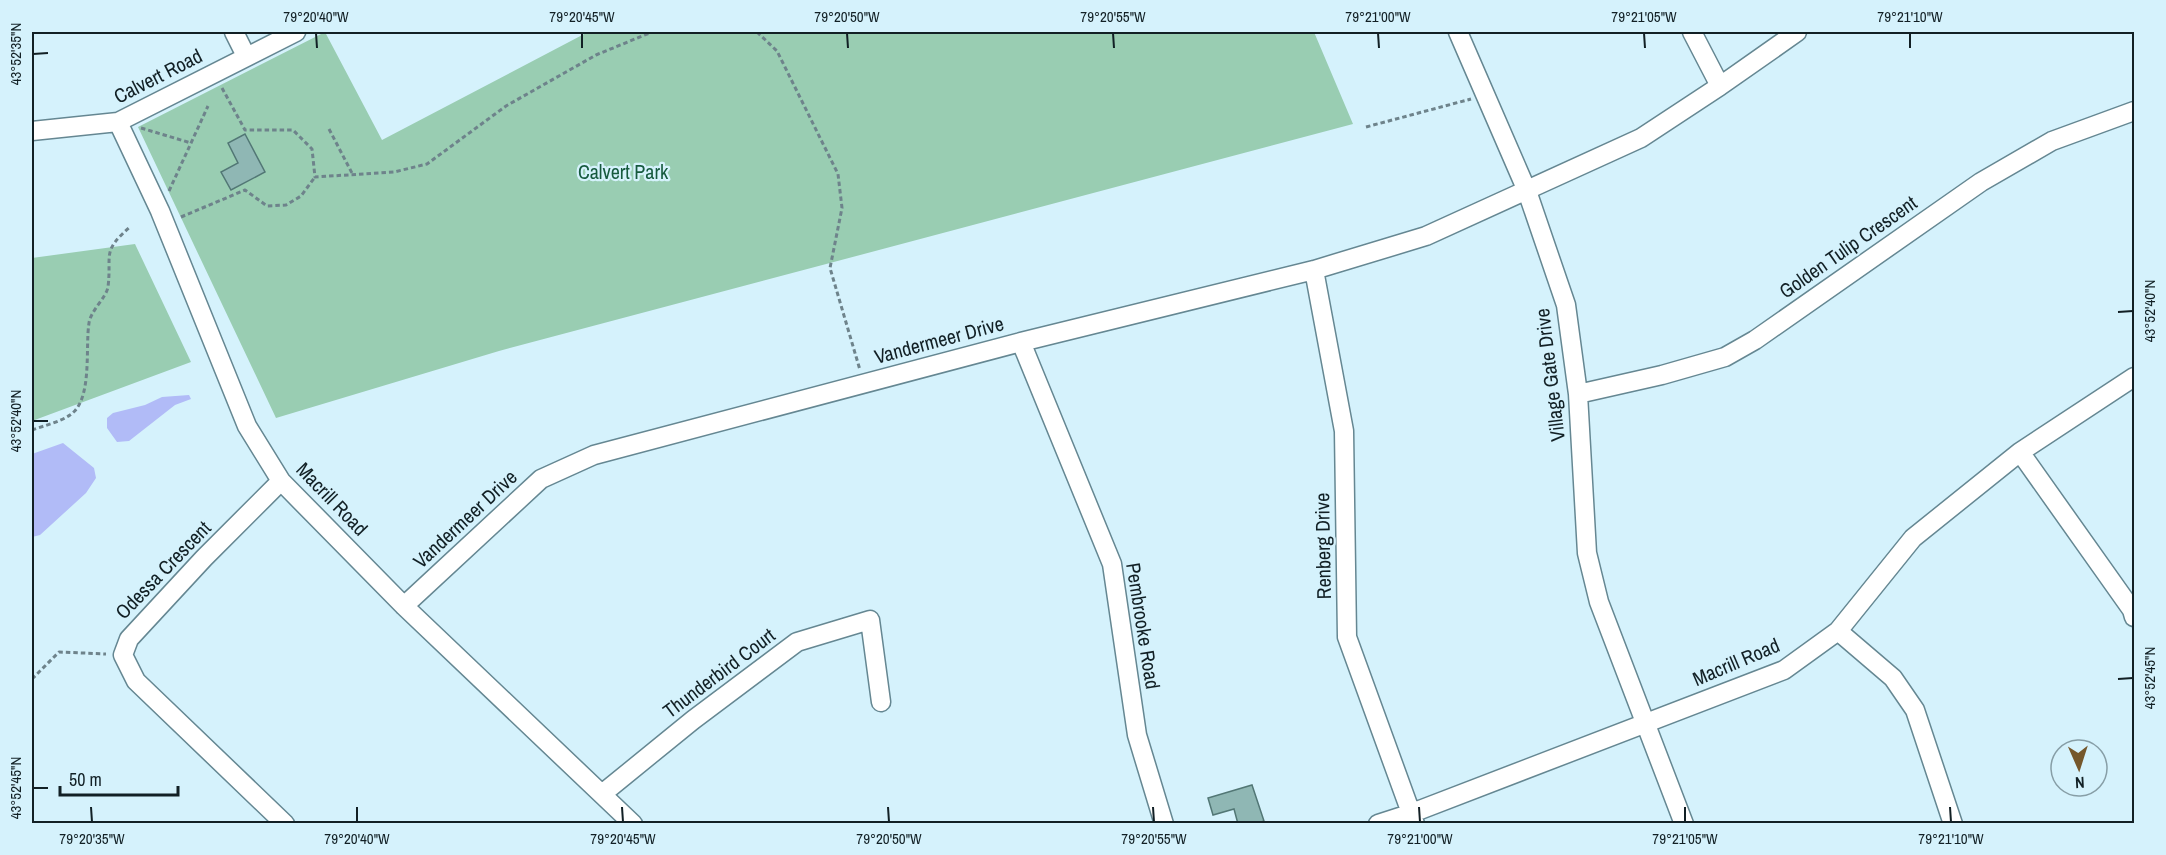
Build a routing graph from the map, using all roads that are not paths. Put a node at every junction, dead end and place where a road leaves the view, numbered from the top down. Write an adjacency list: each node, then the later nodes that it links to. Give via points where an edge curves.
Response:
1 (234, 32): 6 (street)
2 (296, 32): 6 (street, Calvert Road)
3 (1458, 32): 11 (street, Village Gate Drive)
4 (1692, 32): 7 (street)
5 (1797, 32): 7 (street)
6 (246, 56): 9 (street, Calvert Road)
7 (1720, 86): 11 (street, via 1641,138)
8 (2134, 111): 15 (street, Golden Tulip Crescent, via 2052,141 1981,182 1725,357)
9 (118, 122): 10 (street, Calvert Road); 17 (street, Macrill Road, via 163,218 247,426)
10 (32, 131)
11 (1527, 191): 12 (street, Vandermeer Drive, via 1426,236); 15 (street, Village Gate Drive, via 1566,304)
12 (1314, 270): 13 (street, Vandermeer Drive); 24 (street, Renberg Drive, via 1344,431 1347,637)
13 (1021, 342): 18 (street, Vandermeer Drive, via 594,455 541,479); 27 (street, Pembrooke Road, via 1112,564 1137,735)
14 (2134, 377): 16 (street, Macrill Road)
15 (1578, 394): 22 (street, Village Gate Drive, via 1587,553 1599,602)
16 (2020, 452): 19 (street); 20 (street, Macrill Road, via 1913,538)
17 (281, 481): 18 (street, Macrill Road); 25 (street, Odessa Crescent, via 129,639 123,655 136,681)
18 (405, 606): 23 (street, Macrill Road)
19 (2134, 617)
20 (1838, 631): 22 (street, Macrill Road, via 1784,670); 30 (street, via 1893,678 1915,710)
21 (881, 702): 23 (street, Thunderbird Court, via 870,620 797,642)
22 (1644, 724): 24 (street, Macrill Road); 29 (street, Village Gate Drive)
23 (602, 794): 26 (street, Macrill Road)
24 (1413, 818): 28 (street, Macrill Road)
25 (285, 824)
26 (633, 824)
27 (1164, 824)
28 (1378, 824)
29 (1684, 824)
30 (1953, 824)

